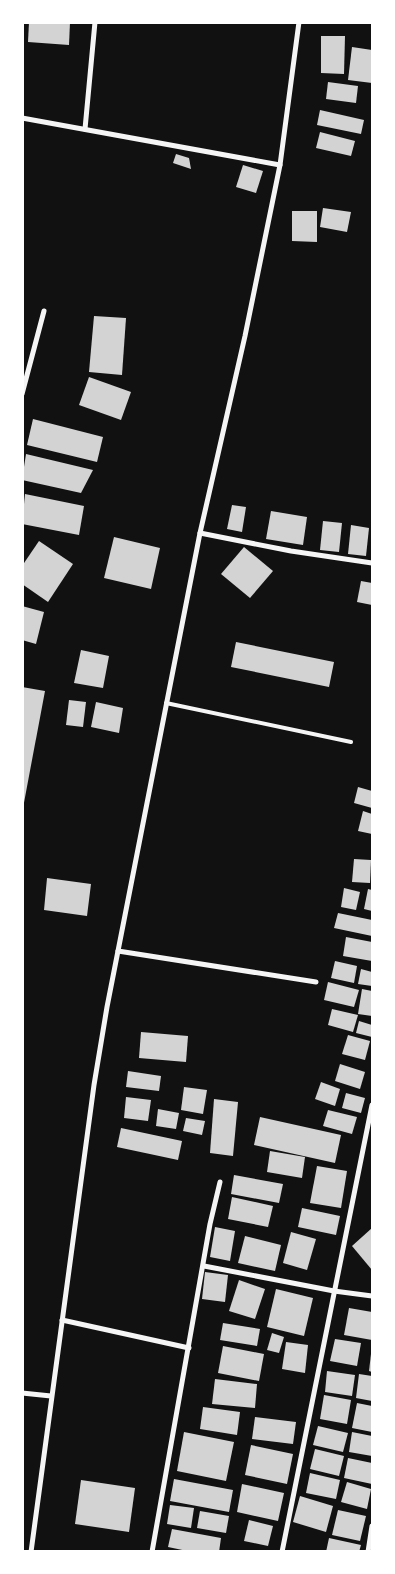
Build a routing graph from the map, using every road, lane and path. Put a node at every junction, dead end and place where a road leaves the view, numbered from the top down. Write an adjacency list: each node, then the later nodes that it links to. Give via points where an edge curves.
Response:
1 (95, 22): 4 (street)
2 (299, 22): 5 (street)
3 (22, 118): 4 (street)
4 (85, 129): 5 (street)
5 (280, 165): 8 (street, via 246,336)
6 (44, 311): 7 (street)
7 (22, 394)
8 (200, 533): 9 (street); 10 (street)
9 (372, 563)
10 (166, 703): 11 (lane); 12 (street)
11 (351, 742)
12 (118, 952): 13 (street); 19 (street, via 94,1085)
13 (316, 982)
14 (372, 1104): 17 (street)
15 (220, 1182): 16 (street)
16 (204, 1266): 17 (street); 20 (street)
17 (334, 1292): 18 (street); 26 (street)
18 (372, 1296)
19 (62, 1320): 20 (street); 22 (street)
20 (189, 1348): 25 (street)
21 (22, 1393): 22 (street)
22 (51, 1396): 24 (street)
23 (372, 1526): 27 (street)
24 (31, 1552)
25 (152, 1552)
26 (282, 1552)
27 (368, 1552)

